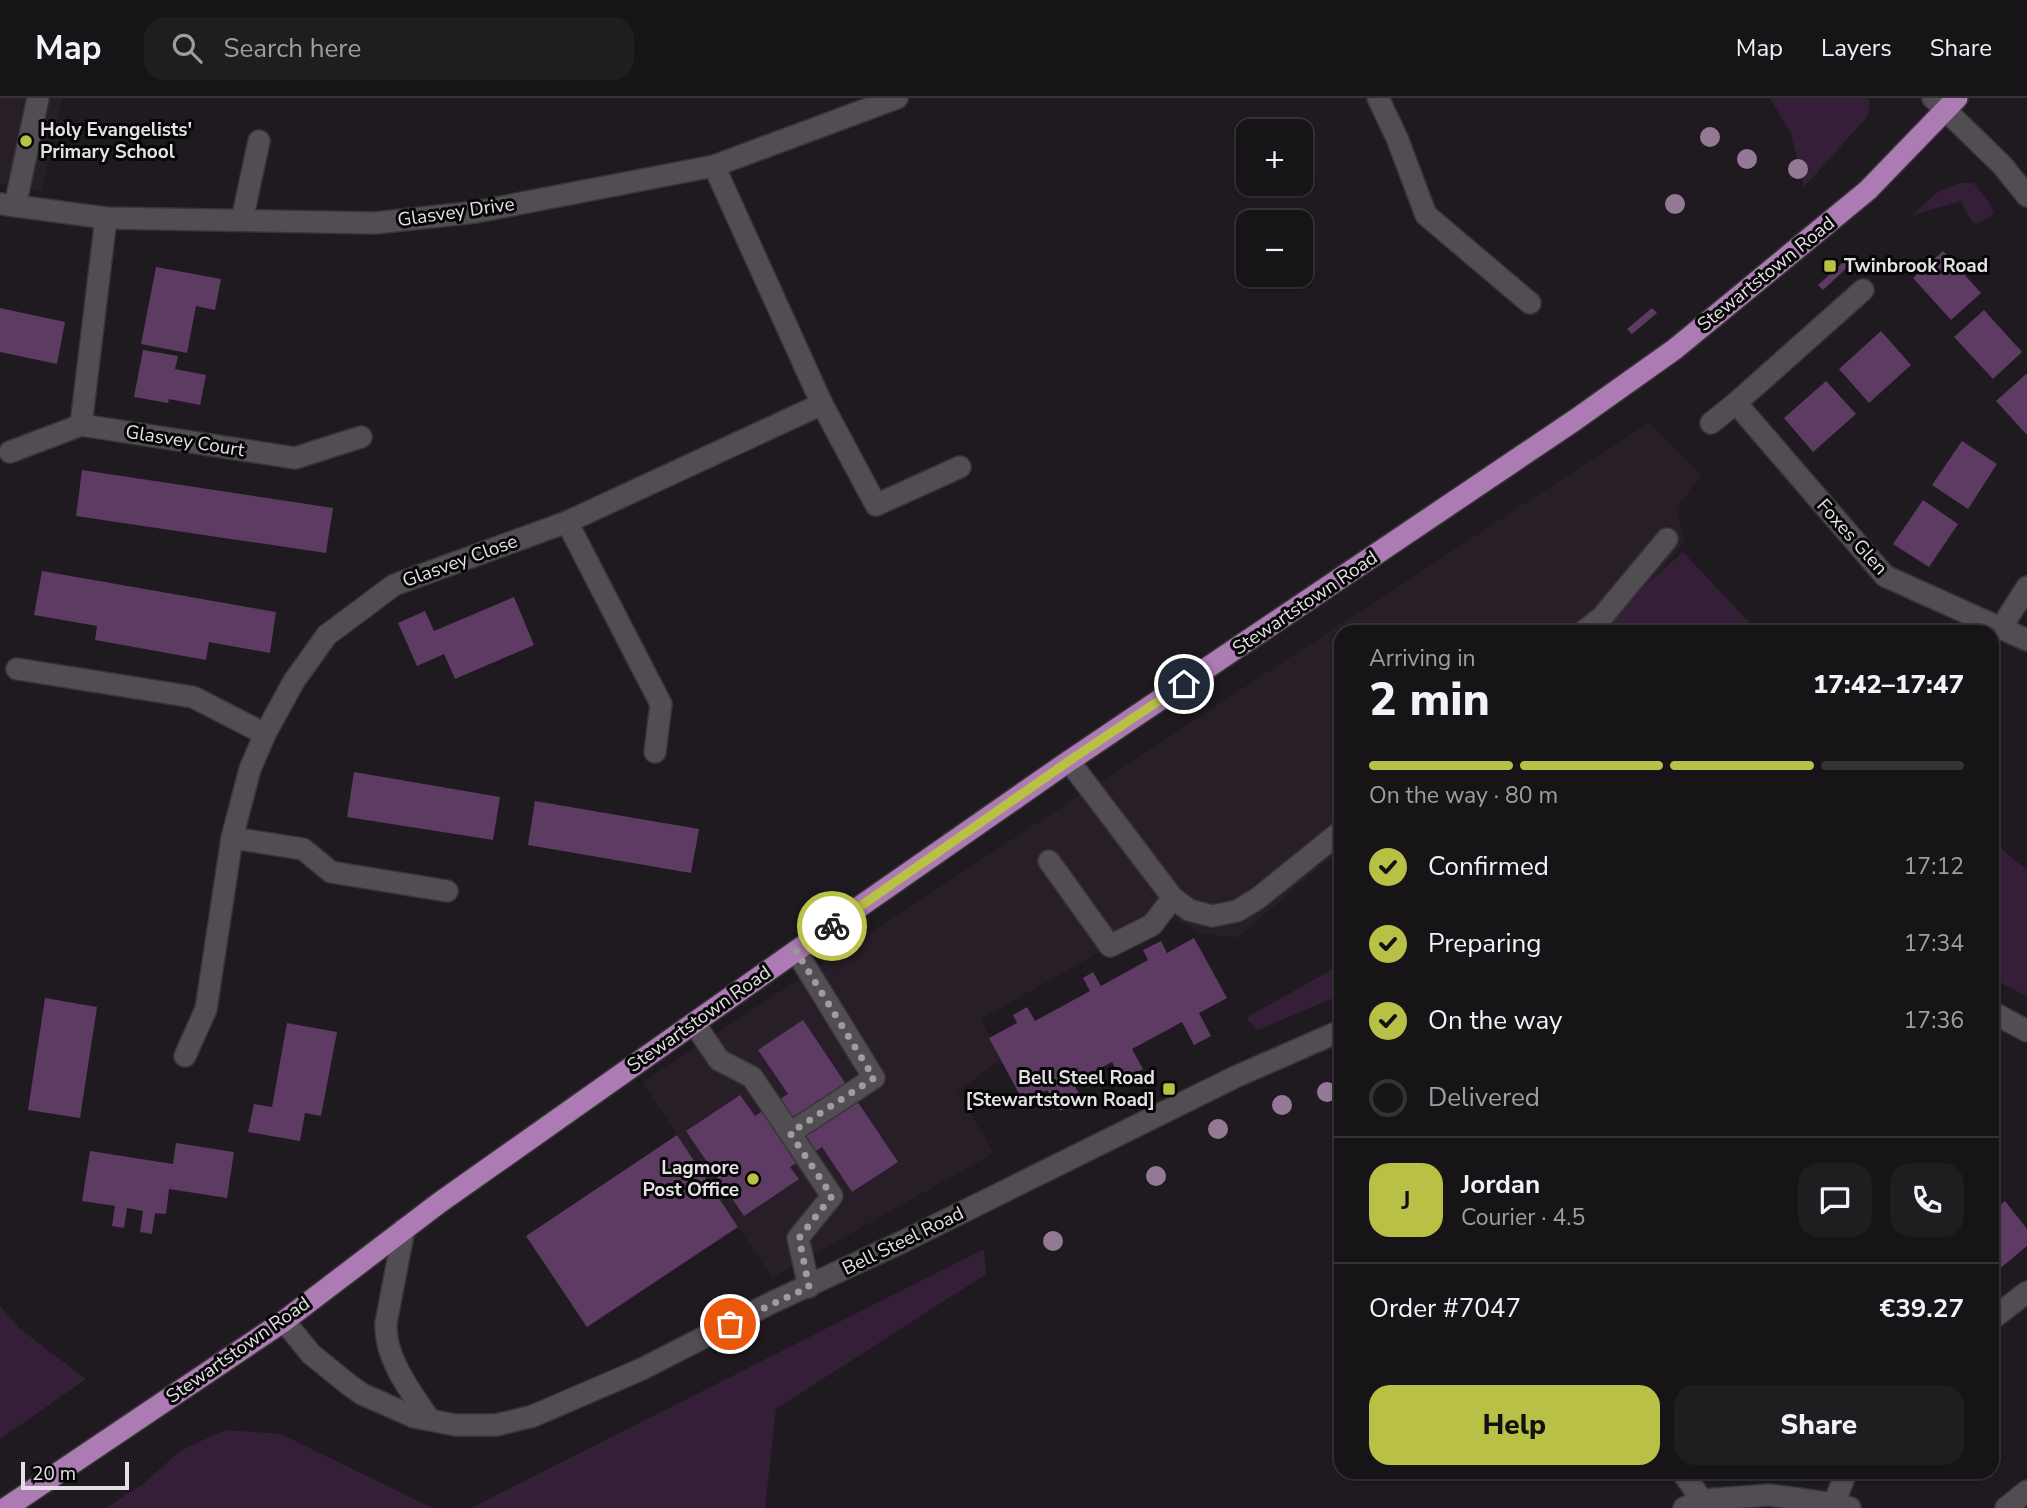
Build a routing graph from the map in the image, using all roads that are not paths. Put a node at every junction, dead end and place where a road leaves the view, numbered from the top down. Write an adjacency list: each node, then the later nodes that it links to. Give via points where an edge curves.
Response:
1 (38, 98): 8 (street)
2 (897, 98): 6 (street, Glasvey Drive)
3 (1378, 98): 12 (street, via 1426,215)
4 (1946, 102): 7 (street); 30 (main road, Stewartstown Road, via 1868,190 1675,349)
5 (259, 141): 10 (street)
6 (714, 166): 10 (street, Glasvey Drive, via 476,212 375,222); 14 (street)
7 (2027, 196)
8 (7, 205): 9 (street, Glasvey Drive)
9 (106, 218): 10 (street, Glasvey Drive); 16 (street)
10 (242, 220)
11 (1863, 290): 13 (street)
12 (1530, 303)
13 (1735, 403): 15 (street); 24 (street, Foxes Glen, via 1885,576)
14 (822, 404): 19 (street, via 876,505); 20 (street, Glasvey Close)
15 (1711, 423)
16 (81, 425): 17 (street, Glasvey Court, via 295,458); 18 (street, Glasvey Court)
17 (361, 438)
18 (10, 452)
19 (960, 467)
20 (567, 522): 28 (street, Glasvey Close, via 394,585 327,635 294,681); 29 (street, via 661,704)
21 (1667, 539): 23 (street)
22 (2027, 587): 25 (street)
23 (1592, 625)
24 (1994, 625)
25 (2001, 628): 26 (street, Foxes Glen)
26 (2027, 640)
27 (17, 669): 28 (street, via 193,697)
28 (265, 734): 32 (street, Glasvey Close, via 250,769)
29 (655, 752)
30 (1069, 761): 35 (street); 36 (main road, Stewartstown Road)
31 (1334, 837): 35 (street, via 1237,911 1213,916 1189,910)
32 (232, 838): 34 (street, via 303,849 331,872); 41 (street, Glasvey Close, via 206,1009)
33 (1049, 861): 35 (street, via 1110,946 1152,925)
34 (447, 891)
35 (1173, 898)
36 (796, 951): 38 (main road, Stewartstown Road); 42 (street, via 874,1078)
37 (1999, 1016): 39 (street)
38 (694, 1023): 42 (street, via 719,1060 752,1077); 43 (main road, Stewartstown Road)
39 (2027, 1031)
40 (1334, 1034): 44 (street, Bell Steel Road, via 1235,1077)
41 (185, 1056)
42 (790, 1133): 44 (street, via 832,1196 799,1238)
43 (404, 1229): 47 (main road, Stewartstown Road); 48 (street, via 385,1338 402,1378)
44 (809, 1287): 48 (street, Bell Steel Road, via 533,1416 496,1425)
45 (2025, 1293): 46 (street)
46 (1999, 1313)
47 (284, 1321): 48 (street, Bell Steel Road, via 311,1354 362,1394); 54 (main road, Stewartstown Road)
48 (430, 1420)
49 (1684, 1479): 52 (street)
50 (1845, 1479): 53 (street)
51 (2027, 1491): 55 (street)
52 (1693, 1504): 53 (street, via 1770,1495)
53 (1842, 1506)
54 (6, 1508)
55 (2006, 1508)

